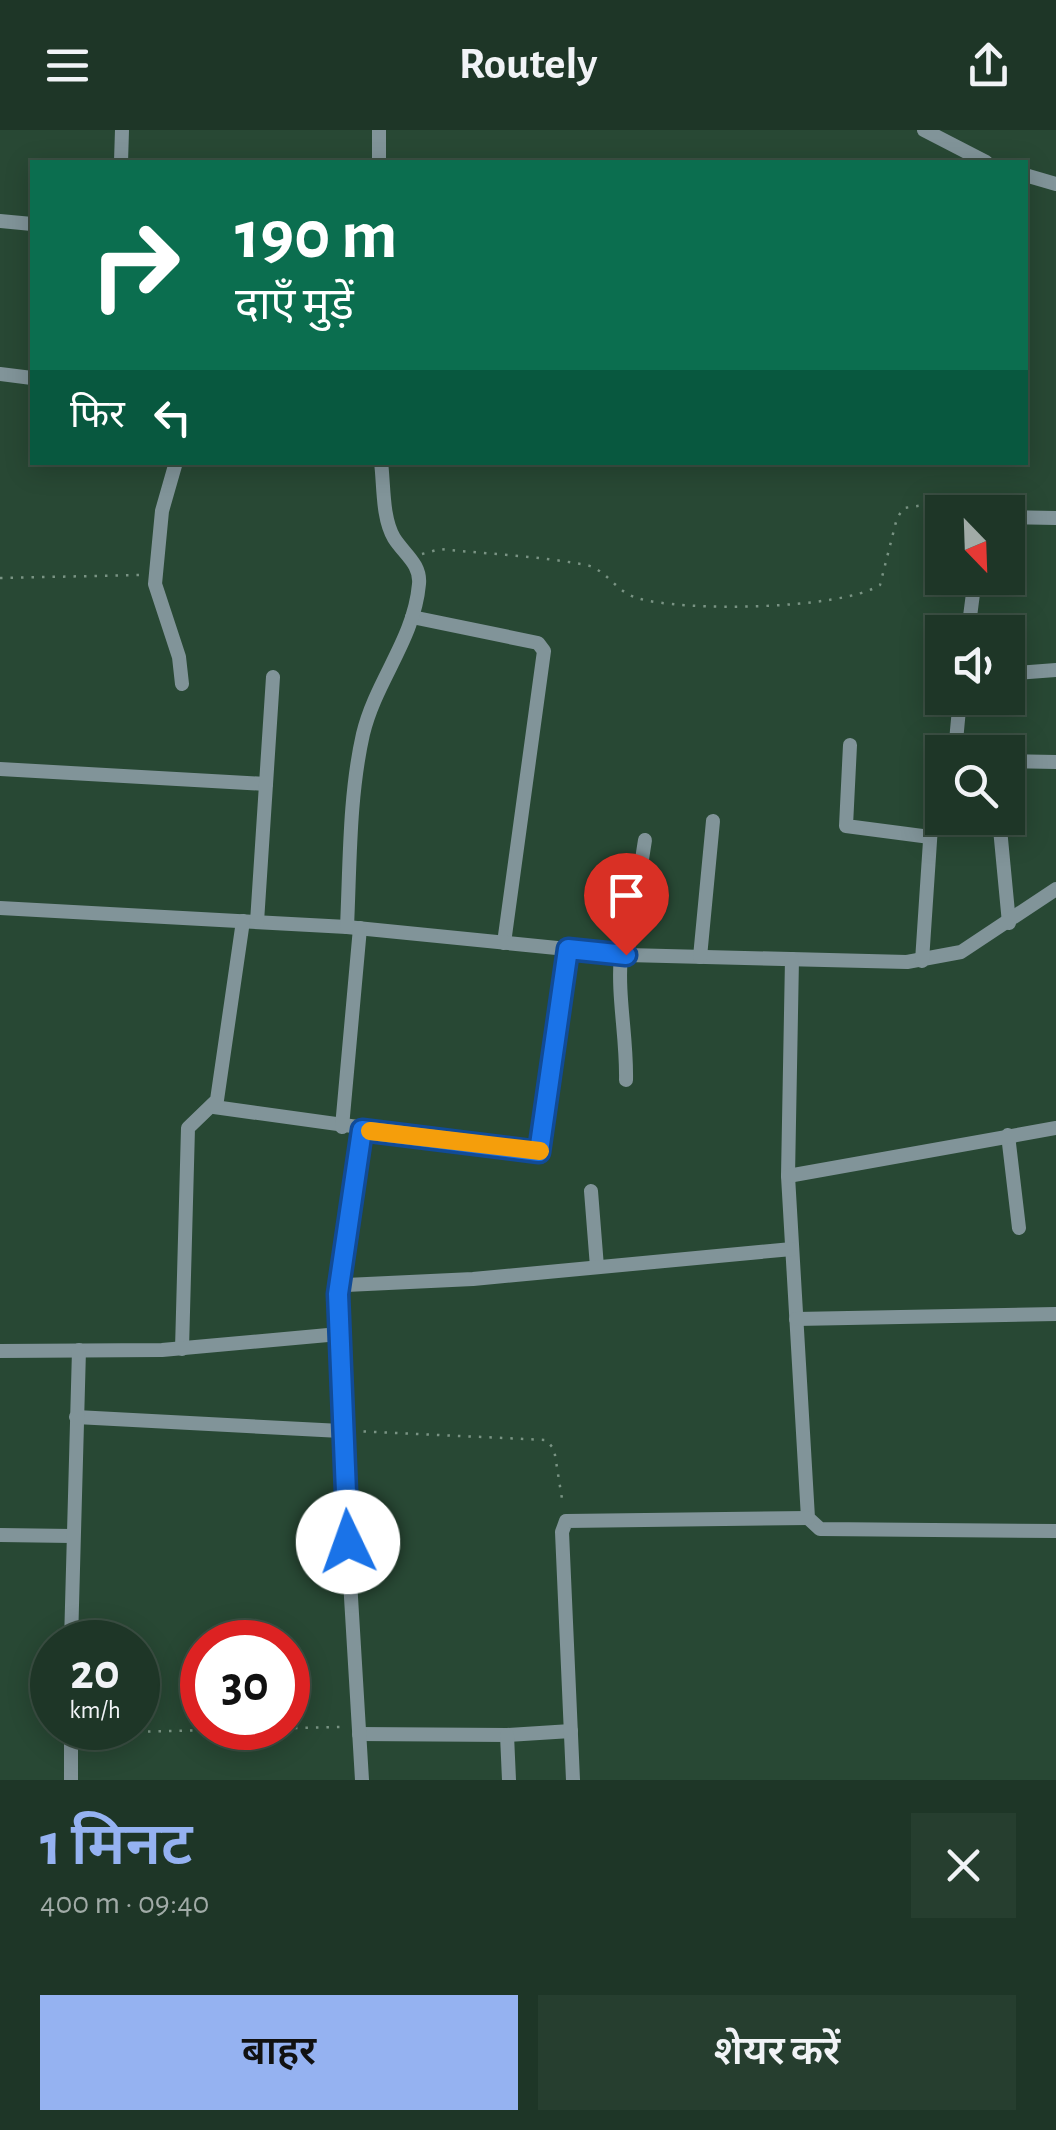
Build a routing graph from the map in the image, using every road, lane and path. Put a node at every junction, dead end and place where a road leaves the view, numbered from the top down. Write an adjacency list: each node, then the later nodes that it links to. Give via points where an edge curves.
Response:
1 (122, 130): 4 (street)
2 (380, 130): 5 (street)
3 (924, 130): 6 (street)
4 (121, 160)
5 (379, 160)
6 (982, 160)
7 (1028, 176): 8 (street)
8 (1056, 184)
9 (0, 221): 10 (street)
10 (30, 224)
11 (0, 374): 12 (street)
12 (30, 378)
13 (175, 465): 19 (street, via 162,510)
14 (381, 465): 18 (street, via 391,533)
15 (925, 505): 18 (path, via 904,508 897,518 880,586 804,606 653,602 620,591 590,565 440,549)
16 (1025, 517): 17 (street)
17 (1056, 518)
18 (414, 562): 21 (street, via 420,578)
19 (156, 574): 20 (path); 25 (street)
20 (0, 578)
21 (412, 618): 39 (street, via 363,735 352,816); 40 (street, via 538,643 544,651)
22 (1056, 670): 23 (street)
23 (1025, 672)
24 (274, 677): 30 (street)
25 (182, 684)
26 (850, 744): 33 (street, via 846,826)
27 (1025, 761): 28 (street)
28 (1056, 762)
29 (0, 769): 30 (street)
30 (266, 784): 37 (street)
31 (713, 822): 43 (street)
32 (1001, 835): 38 (street)
33 (930, 837): 45 (street)
34 (645, 840): 42 (street)
35 (1056, 889): 38 (street)
36 (0, 908): 37 (street)
37 (250, 921): 39 (street); 47 (street)
38 (1009, 923): 45 (street, via 961,952)
39 (353, 927): 40 (street); 48 (street)
40 (504, 942): 41 (street)
41 (568, 949): 42 (street); 50 (street, via 539,1152)
42 (624, 955): 43 (street); 46 (street, via 618,985 627,1025)
43 (700, 957): 44 (street)
44 (792, 959): 45 (street); 52 (street)
45 (922, 961)
46 (626, 1080)
47 (214, 1107): 48 (street); 61 (street, via 188,1128)
48 (342, 1127): 50 (street)
49 (1056, 1128): 51 (street)
50 (362, 1130): 57 (street)
51 (1008, 1135): 52 (street); 54 (street)
52 (788, 1176): 55 (street)
53 (591, 1192): 56 (street)
54 (1019, 1228)
55 (792, 1250): 56 (street); 59 (street)
56 (597, 1267): 57 (street)
57 (342, 1286): 60 (street)
58 (1056, 1314): 59 (street)
59 (796, 1318): 66 (street)
60 (339, 1334): 61 (street); 65 (street)
61 (182, 1349): 63 (street)
62 (0, 1350): 63 (street)
63 (79, 1350): 64 (street)
64 (76, 1416): 65 (street); 70 (street)
65 (341, 1431): 67 (path, via 546,1440 554,1449); 73 (street)
66 (808, 1518): 67 (street); 68 (street, via 820,1529)
67 (566, 1521): 74 (street)
68 (1056, 1531)
69 (0, 1535): 70 (street)
70 (72, 1536): 71 (street)
71 (72, 1620)
72 (160, 1730): 73 (path)
73 (359, 1730): 75 (street); 78 (street)
74 (570, 1731): 75 (street); 80 (street)
75 (507, 1736): 79 (street)
76 (71, 1750): 77 (street)
77 (71, 1780)
78 (362, 1780)
79 (509, 1780)
80 (573, 1780)

